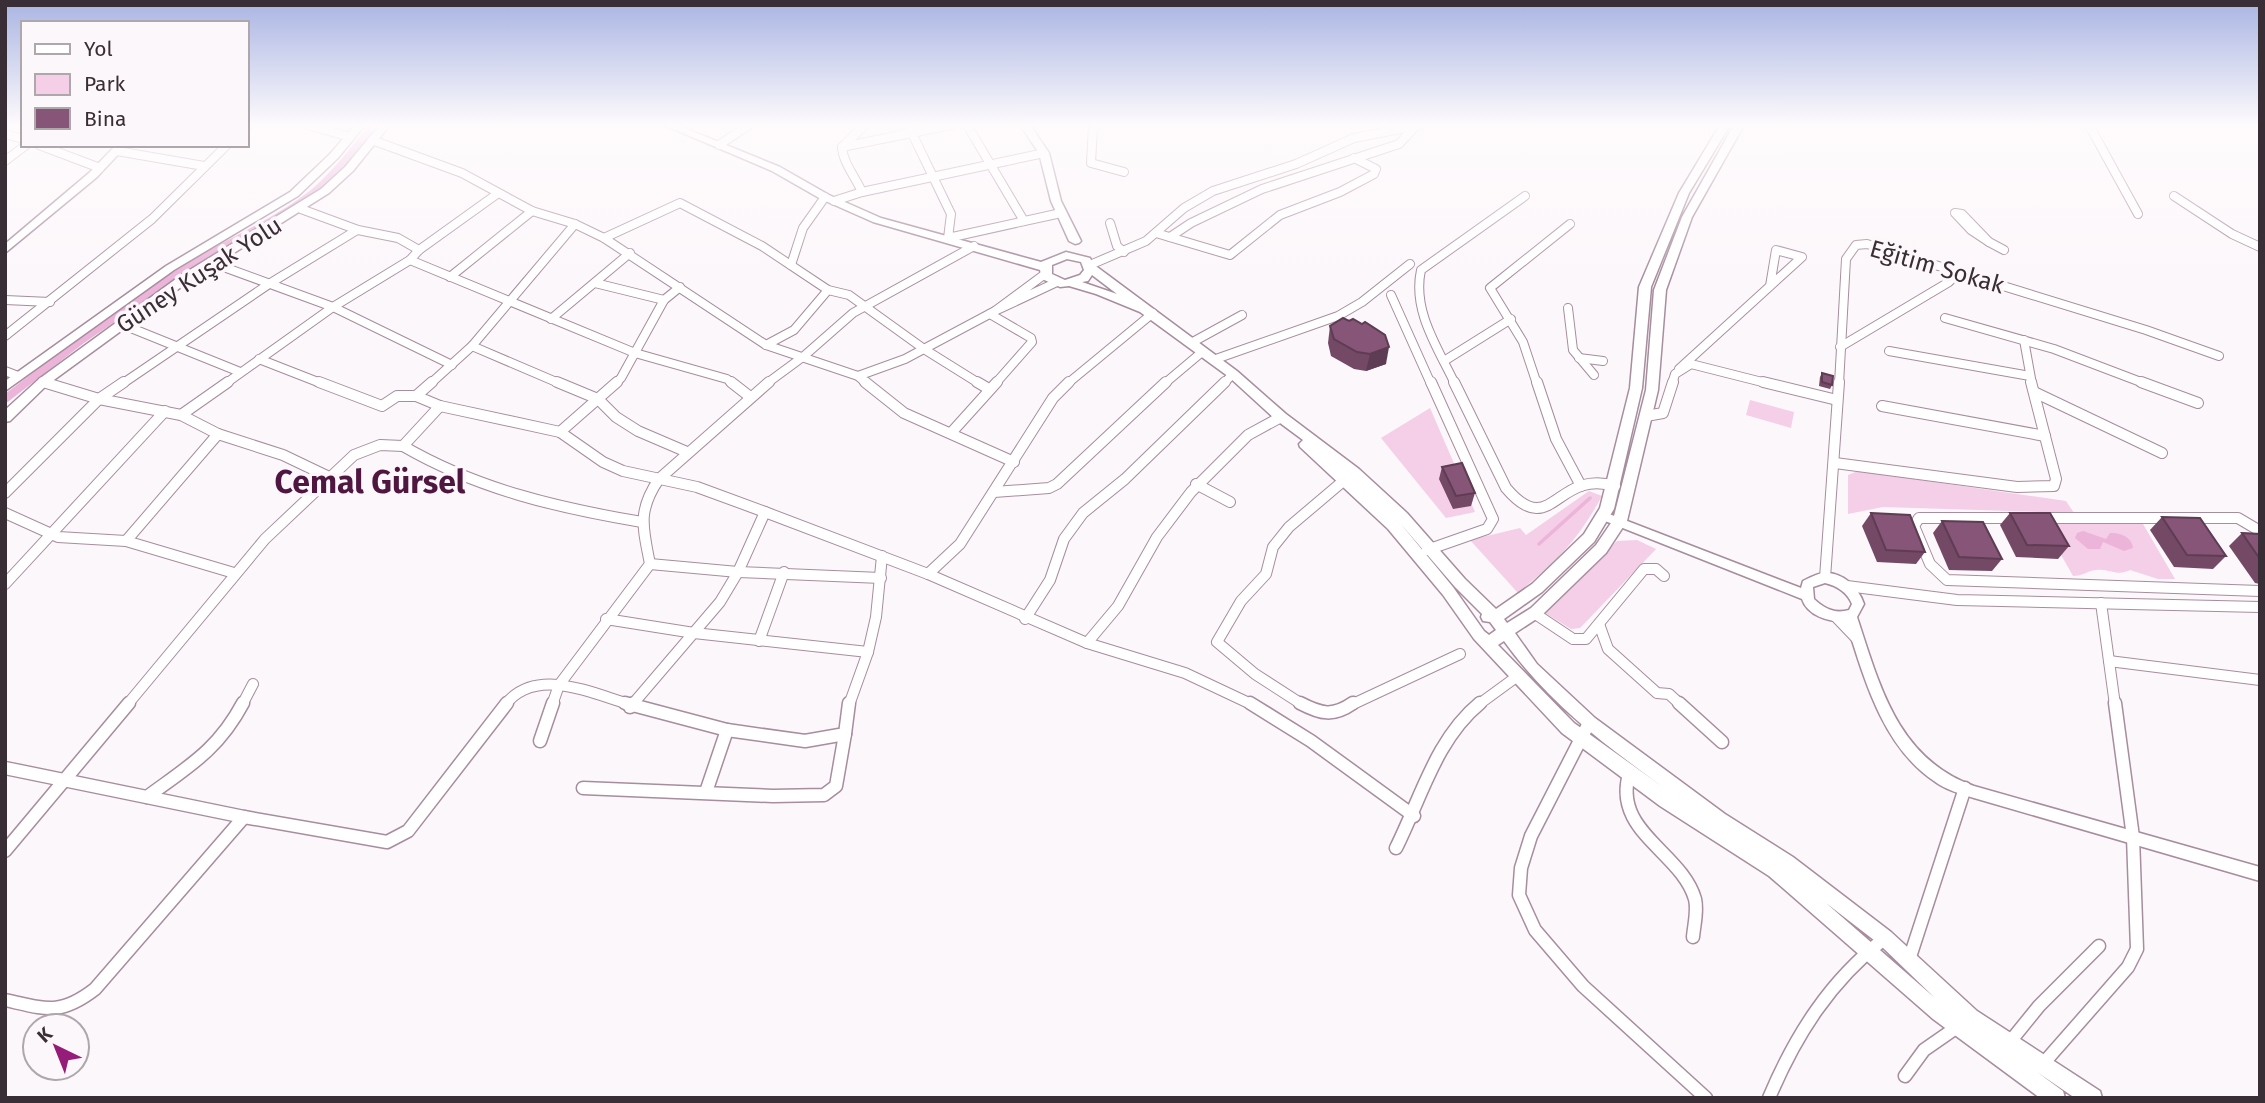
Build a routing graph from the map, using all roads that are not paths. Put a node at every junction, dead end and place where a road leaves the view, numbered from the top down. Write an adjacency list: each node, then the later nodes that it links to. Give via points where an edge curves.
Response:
1 (90, 176): 40 (main road)
2 (194, 176): 64 (street, via 152,219)
3 (311, 176): 97 (main road, Güney Kuşak Yolu, via 294,194 170,268)
4 (340, 176): 23 (main road, Güney Kuşak Yolu)
5 (468, 176): 19 (street)
6 (789, 176): 22 (main road)
7 (855, 176): 18 (street)
8 (940, 176): 17 (street)
9 (996, 176): 27 (street)
10 (1051, 176): 25 (main road)
11 (1258, 176): 32 (street, via 1213,191 1184,208)
12 (1299, 176): 33 (street, via 1262,189)
13 (1369, 176): 33 (street, via 1280,215 1230,255)
14 (1694, 176): 133 (main road, via 1645,287 1636,387)
15 (1710, 176): 117 (main road, via 1687,217 1660,290)
16 (2117, 176): 26 (street)
17 (933, 178): 18 (street); 35 (street, via 951,214)
18 (862, 192): 22 (street)
19 (497, 194): 24 (street); 41 (street)
20 (2174, 195): 39 (street)
21 (1525, 196): 92 (street, via 1418,275 1422,315)
22 (830, 199): 35 (main road, via 892,225); 50 (street, via 803,228)
23 (301, 209): 31 (street); 47 (main road, Güney Kuşak Yolu)
24 (532, 211): 29 (street); 53 (street)
25 (1061, 213): 27 (street); 36 (main road)
26 (2138, 214)
27 (1024, 222): 35 (street)
28 (1110, 223): 43 (street, via 1117,246)
29 (575, 224): 34 (street); 65 (street)
30 (1570, 224): 74 (street, via 1491,286)
31 (356, 230): 41 (street, via 393,235 413,242); 57 (street)
32 (1156, 233): 33 (street); 43 (street)
33 (1170, 237)
34 (604, 238): 44 (street); 50 (street, via 680,203)
35 (948, 238): 38 (main road)
36 (1075, 241): 45 (main road); 48 (main road)
37 (1990, 243): 42 (street)
38 (974, 246): 51 (main road); 66 (street)
39 (2260, 247)
40 (5, 250)
41 (419, 250): 46 (street)
42 (2004, 250)
43 (1124, 252): 48 (street)
44 (630, 253): 54 (street); 59 (street)
45 (1065, 255): 48 (main road); 51 (main road, via 1051,259)
46 (410, 260): 53 (street); 67 (street)
47 (210, 262): 57 (street); 75 (main road, Güney Kuşak Yolu)
48 (1088, 264): 56 (main road, via 1084,278); 69 (main road)
49 (1410, 264): 91 (street, via 1356,307 1326,322)
50 (791, 265): 60 (street)
51 (1045, 271): 55 (main road); 70 (street)
52 (1959, 272): 82 (street); 82 (street, Eğitim Sokak, via 1867,244 1856,245 1846,259); 88 (street, Eğitim Sokak)
53 (450, 277): 65 (street)
54 (594, 282): 63 (street); 73 (street)
55 (1057, 282): 56 (main road); 70 (street)
56 (1071, 283): 69 (main road)
57 (269, 284): 67 (street); 81 (street)
58 (1770, 286): 58 (street, via 1786,271 1802,257 1776,250); 95 (street)
59 (680, 287): 63 (street); 79 (street)
60 (828, 290): 66 (street, via 849,295); 79 (street, via 794,330)
61 (1391, 295): 145 (street, via 1493,519 1487,529)
62 (5, 300): 64 (street)
63 (664, 300): 86 (street)
64 (51, 302): 76 (street)
65 (511, 304): 73 (street); 80 (street)
66 (864, 306): 83 (street); 87 (street)
67 (333, 307): 90 (street); 94 (street)
68 (1568, 308): 89 (street, via 1573,350)
69 (1148, 311): 78 (main road); 126 (street, via 1052,398)
70 (993, 313): 83 (street); 104 (street, via 1032,342)
71 (1242, 315): 78 (street)
72 (1945, 318): 77 (street)
73 (551, 319): 86 (street)
74 (1511, 319): 92 (street); 132 (street, via 1556,439)
75 (121, 324): 81 (street); 102 (main road, Güney Kuşak Yolu)
76 (5, 336)
77 (2024, 340): 101 (street); 111 (street)
78 (1191, 343): 85 (main road)
79 (766, 345): 87 (street)
80 (472, 346): 94 (street); 109 (street)
81 (174, 347): 96 (street); 108 (street)
82 (1840, 347): 110 (street, Eğitim Sokak)
83 (924, 349): 100 (street); 104 (street)
84 (1889, 351): 101 (street)
85 (1202, 352): 91 (main road); 134 (street, via 1057,484)
86 (635, 353): 107 (street, via 727,379); 109 (street, via 621,378)
87 (804, 356): 100 (street); 107 (street)
88 (2219, 356)
89 (1579, 358): 93 (street); 99 (street)
90 (259, 359): 96 (street); 106 (street, via 382,406 397,397)
91 (1213, 360): 98 (main road)
92 (1444, 361): 132 (street, via 1518,505 1540,509)
93 (1603, 361)
94 (452, 365): 106 (street)
95 (1679, 369): 110 (street, via 1700,365); 117 (street, via 1663,412)
96 (240, 372): 115 (street)
97 (11, 374): 103 (main road, Güney Kuşak Yolu)
98 (1233, 374): 116 (main road); 169 (street, via 1125,479 1083,513 1064,539 1050,580)
99 (1594, 375)
100 (858, 376): 120 (street, via 904,413)
101 (2030, 376): 105 (street)
102 (43, 382): 108 (street); 118 (main road, Güney Kuşak Yolu)
103 (5, 387)
104 (989, 390): 120 (street)
105 (2034, 392): 122 (street); 125 (street)
106 (416, 396): 112 (street)
107 (749, 396): 124 (street)
108 (99, 398): 114 (street); 135 (street)
109 (598, 399): 119 (street); 124 (street, via 626,424)
110 (1837, 400): 127 (street, Eğitim Sokak)
111 (2197, 403)
112 (440, 406): 119 (street); 123 (street)
113 (1882, 406): 122 (street)
114 (165, 411): 115 (street); 143 (street)
115 (181, 415): 121 (street)
116 (1282, 416): 128 (main road, via 1294,434); 131 (street, via 1262,422)
117 (1646, 416): 140 (main road)
118 (5, 418)
119 (560, 432): 130 (street, via 603,462)
120 (951, 433): 126 (street)
121 (218, 434): 129 (street, via 283,455); 144 (street)
122 (2045, 436): 127 (street, via 2056,479 2054,486 2043,488)
123 (402, 446): 129 (street, via 368,448); 141 (street, via 432,465 489,488)
124 (687, 452): 130 (street)
125 (2162, 453)
126 (1014, 462): 134 (street)
127 (1835, 463): 154 (street, Eğitim Sokak)
128 (1349, 476): 145 (main road); 178 (street, via 1273,547 1266,574 1241,601 1217,642 1259,678 1321,713 1333,714)
129 (329, 477): 150 (street)
130 (659, 479): 137 (street, via 697,487); 141 (street, via 646,498)
131 (1196, 484): 136 (street); 175 (street, via 1156,539 1132,588)
132 (1581, 486): 133 (street, via 1593,481)
133 (1615, 486): 139 (main road)
134 (994, 492): 151 (street, via 960,544)
135 (5, 493)
136 (1230, 502)
137 (765, 512): 146 (street); 148 (street)
138 (5, 513): 143 (street)
139 (1604, 516): 140 (street); 166 (main road, via 1589,538 1538,587 1504,613)
140 (1620, 521): 158 (street, via 1768,580); 165 (main road, via 1601,548)
141 (642, 522): 147 (street)
142 (2260, 531): 157 (street, via 2238,518 1915,521 1933,569 1947,580)
143 (53, 532): 144 (street, via 58,537); 155 (street)
144 (127, 541): 150 (street)
145 (1424, 552): 166 (main road); 170 (main road)
146 (881, 555): 151 (street); 153 (street)
147 (650, 564): 148 (street); 168 (street)
148 (738, 572): 149 (street); 173 (street)
149 (784, 572): 153 (street); 174 (street)
150 (234, 573): 194 (street)
151 (928, 574): 169 (street)
152 (1664, 576): 171 (street, via 1656,569 1644,569)
153 (880, 578): 177 (street)
154 (1830, 579): 156 (street); 158 (street)
155 (5, 584)
156 (1847, 586): 159 (street); 161 (street)
157 (2128, 587): 160 (street); 163 (street)
158 (1806, 589): 167 (street, via 1820,611)
159 (1886, 591): 161 (street); 162 (street, via 1957,600)
160 (2260, 591)
161 (1857, 599): 167 (street, via 1857,609)
162 (2101, 603): 163 (street); 179 (street)
163 (2136, 604): 164 (street)
164 (2260, 607)
165 (1534, 613): 171 (street, via 1573,639 1586,639); 172 (main road)
166 (1493, 615): 170 (main road); 172 (main road)
167 (1843, 616): 196 (street, via 1897,731 1938,777)
168 (606, 618): 173 (street); 183 (street)
169 (1025, 619): 175 (street)
170 (1471, 624): 176 (main road)
171 (1599, 624): 190 (street, via 1608,649 1657,693 1669,694)
172 (1508, 632): 176 (main road); 185 (main road, via 1532,668)
173 (694, 633): 174 (street); 184 (street)
174 (759, 641): 177 (street)
175 (1087, 643): 199 (street, via 1199,678 1252,704 1293,728)
176 (1487, 644): 180 (main road)
177 (868, 652): 187 (street, via 850,696)
178 (1460, 654)
179 (2109, 661): 181 (street); 201 (street)
180 (1519, 675): 188 (main road); 199 (street, via 1466,715 1443,748)
181 (2260, 680)
182 (253, 684): 198 (street, via 213,748)
183 (559, 685): 184 (street); 189 (street); 200 (street, via 527,684 511,697 408,831 387,842)
184 (629, 707): 186 (street)
185 (1589, 723): 188 (street); 191 (main road)
186 (727, 730): 187 (street, via 805,741); 197 (street)
187 (845, 734): 197 (street, via 836,786 829,793)
188 (1582, 739): 193 (main road); 215 (street, via 1545,802 1524,853 1519,893 1550,950 1631,1033)
189 (540, 741)
190 (1722, 742)
191 (1640, 760): 193 (street); 206 (main road)
192 (5, 768): 194 (street)
193 (1628, 775): 205 (street, via 1624,790 1634,817 1695,899); 208 (main road, via 1775,870)
194 (64, 780): 198 (street); 203 (street)
195 (583, 788): 197 (street)
196 (1965, 788): 201 (street); 209 (street)
197 (706, 792)
198 (147, 797): 200 (street)
199 (1414, 816): 202 (street)
200 (244, 817): 210 (street, via 80,1002 61,1012)
201 (2133, 837): 204 (street); 213 (street, via 2134,960)
202 (1396, 848)
203 (5, 851)
204 (2260, 874)
205 (1693, 937)
206 (1885, 938): 208 (street); 209 (main road)
207 (2099, 946): 212 (street)
208 (1867, 951): 211 (main road); 216 (street, via 1823,997 1786,1055)
209 (1909, 960): 211 (main road)
210 (5, 999)
211 (1964, 1023): 212 (main road); 214 (street, via 1924,1050); 217 (main road)
212 (2009, 1043): 213 (main road)
213 (2042, 1065): 218 (main road)
214 (1905, 1076)
215 (1706, 1098)
216 (1769, 1098)
217 (2056, 1098)
218 (2093, 1098)

